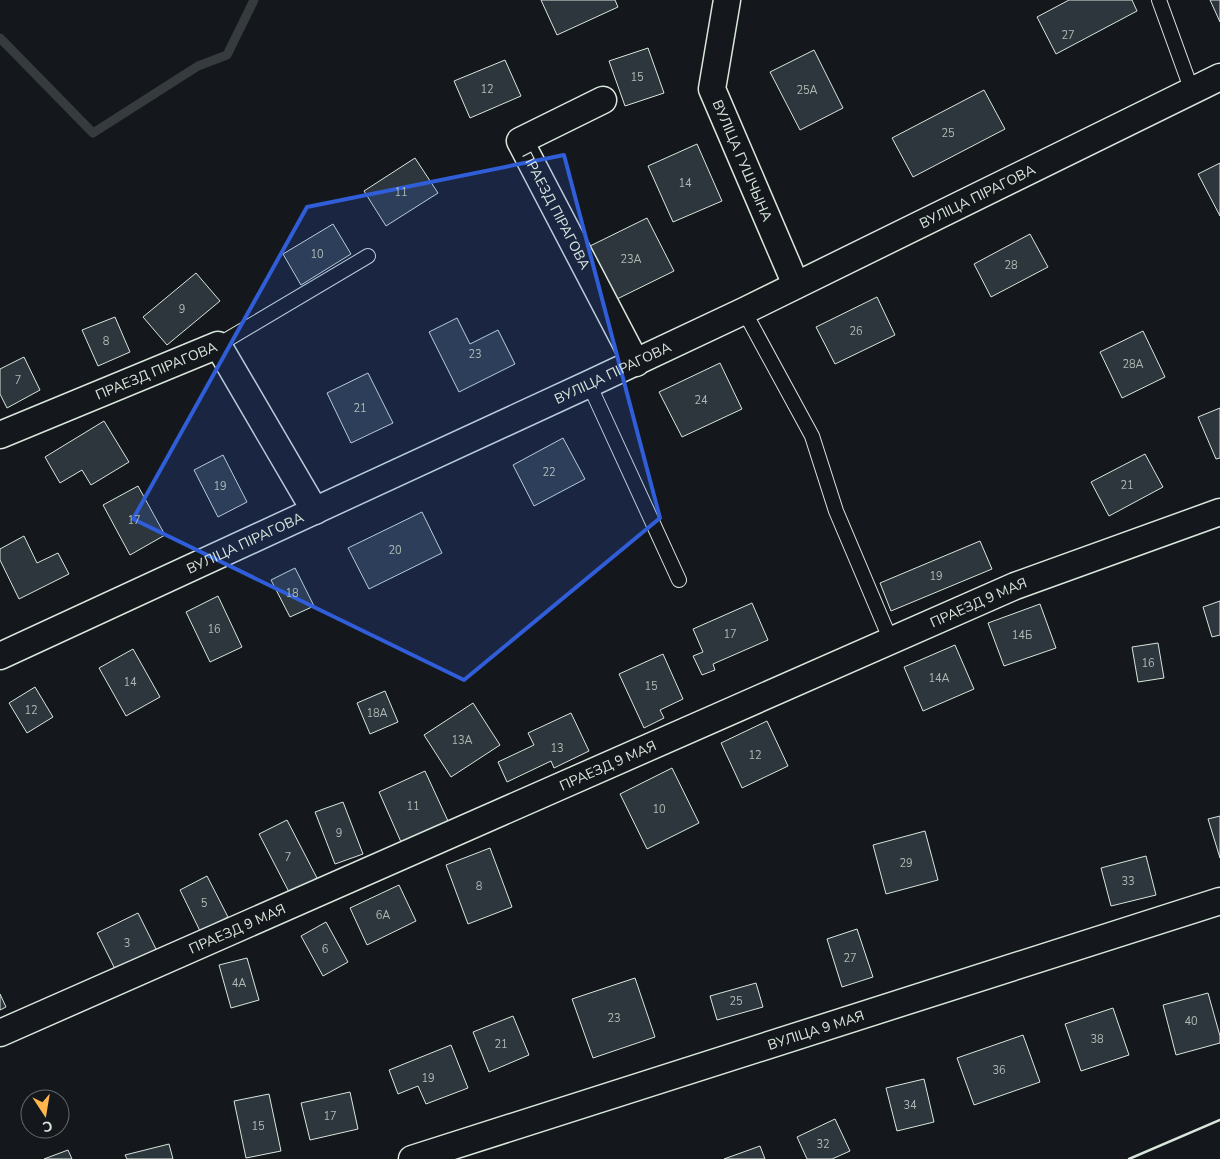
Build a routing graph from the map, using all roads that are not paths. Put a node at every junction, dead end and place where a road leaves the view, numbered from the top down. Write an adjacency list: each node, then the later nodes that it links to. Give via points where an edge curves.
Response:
1 (726, 0): 7 (street, ВУЛІЦА ГУШЧЫНА, via 712,89)
2 (1159, 0): 4 (lane)
3 (1220, 78): 4 (street, ВУЛІЦА ПІРАГОВА)
4 (1192, 91): 7 (street, ВУЛІЦА ПІРАГОВА)
5 (603, 100): 10 (street, ПРАЕЗД ПІРАГОВА, via 520,141)
6 (368, 256): 9 (lane)
7 (796, 285): 8 (street, ВУЛІЦА ПІРАГОВА)
8 (744, 311): 10 (street, ВУЛІЦА ПІРАГОВА); 16 (lane, via 812,436 836,512)
9 (218, 345): 12 (street, ПРАЕЗД ПІРАГОВА); 13 (street, ПРАЕЗД ПІРАГОВА)
10 (636, 363): 11 (street, ВУЛІЦА ПІРАГОВА)
11 (590, 384): 13 (street, ВУЛІЦА ПІРАГОВА); 15 (lane)
12 (0, 435)
13 (315, 511): 17 (street, ВУЛІЦА ПІРАГОВА)
14 (1220, 512): 16 (street, ПРАЕЗД 9 МАЯ, via 1015,586)
15 (679, 580)
16 (891, 641): 19 (street, ПРАЕЗД 9 МАЯ)
17 (0, 656)
18 (1220, 901): 20 (street, ВУЛІЦА 9 МАЯ)
19 (0, 1033)
20 (412, 1159)

